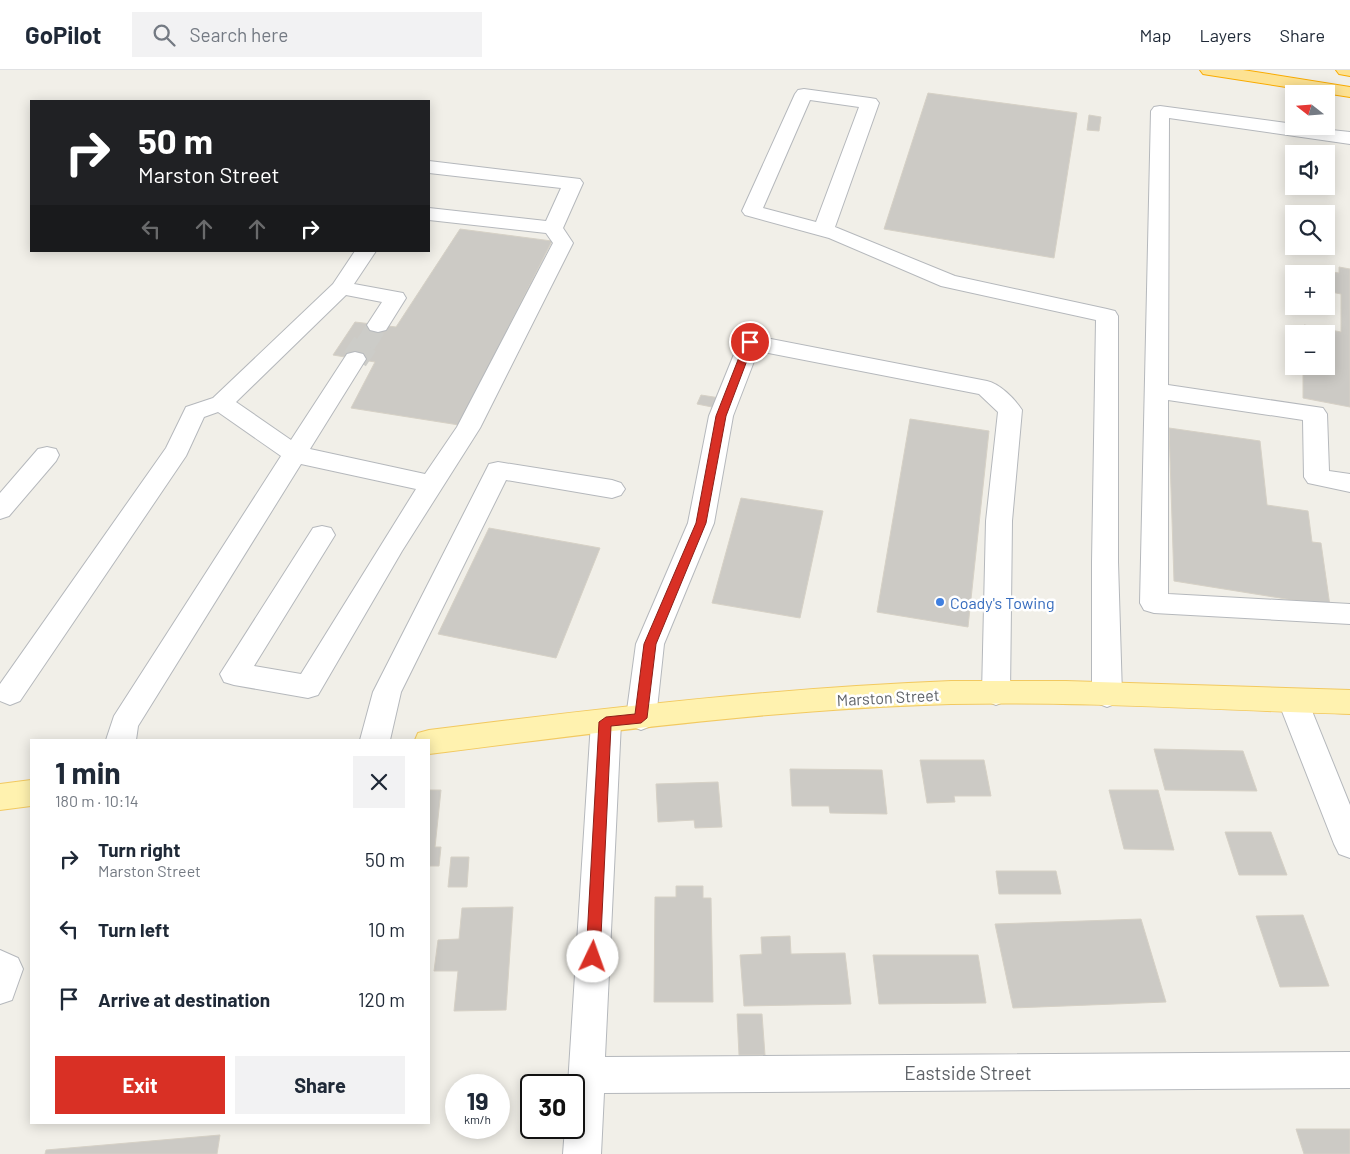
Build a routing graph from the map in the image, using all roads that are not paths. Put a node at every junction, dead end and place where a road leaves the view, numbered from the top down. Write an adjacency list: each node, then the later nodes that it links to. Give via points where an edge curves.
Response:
1 (1209, 70): 4 (highway)
2 (1345, 70): 3 (highway)
3 (1350, 71)
4 (1350, 92)
5 (1350, 138): 14 (street, via 1160,111)
6 (430, 167): 8 (street, via 573,183)
7 (430, 214): 8 (street)
8 (554, 228): 19 (street, via 563,243 468,428)
9 (823, 230): 9 (street, via 870,103 804,94 752,211); 26 (street, via 949,281 1107,316)
10 (365, 252): 11 (street)
11 (341, 288): 12 (street, via 395,298); 15 (street)
12 (378, 324)
13 (355, 359): 16 (street)
14 (1157, 391): 18 (street, via 1316,414 1317,477); 23 (street, via 1154,603)
15 (221, 403): 16 (street); 25 (street, via 194,412 177,450)
16 (295, 454): 19 (street); 31 (street, via 124,724)
17 (47, 455): 21 (street)
18 (1350, 483)
19 (432, 484): 22 (street, via 308,687 234,674)
20 (612, 489): 32 (street, via 498,470 387,692)
21 (0, 510)
22 (322, 535)
23 (1350, 614)
24 (996, 693): 26 (main road, Marston Street); 29 (main road, Marston Street, via 786,702); 29 (street, via 999,521 1010,410 987,388 750,342 721,416 701,523 650,644)
25 (10, 694)
26 (1107, 695): 27 (main road, Marston Street)
27 (1293, 701): 28 (main road, Marston Street); 36 (street)
28 (1350, 702)
29 (641, 718): 30 (main road, Marston Street)
30 (606, 722): 33 (main road, Marston Street); 40 (street)
31 (121, 739)
32 (376, 739)
33 (430, 742)
34 (30, 793): 35 (main road)
35 (0, 797)
36 (1350, 844)
37 (0, 966): 38 (street, via 6,969)
38 (0, 988)
39 (1350, 1070): 40 (street, Eastside Street)
40 (587, 1075): 41 (street)
41 (582, 1154)

